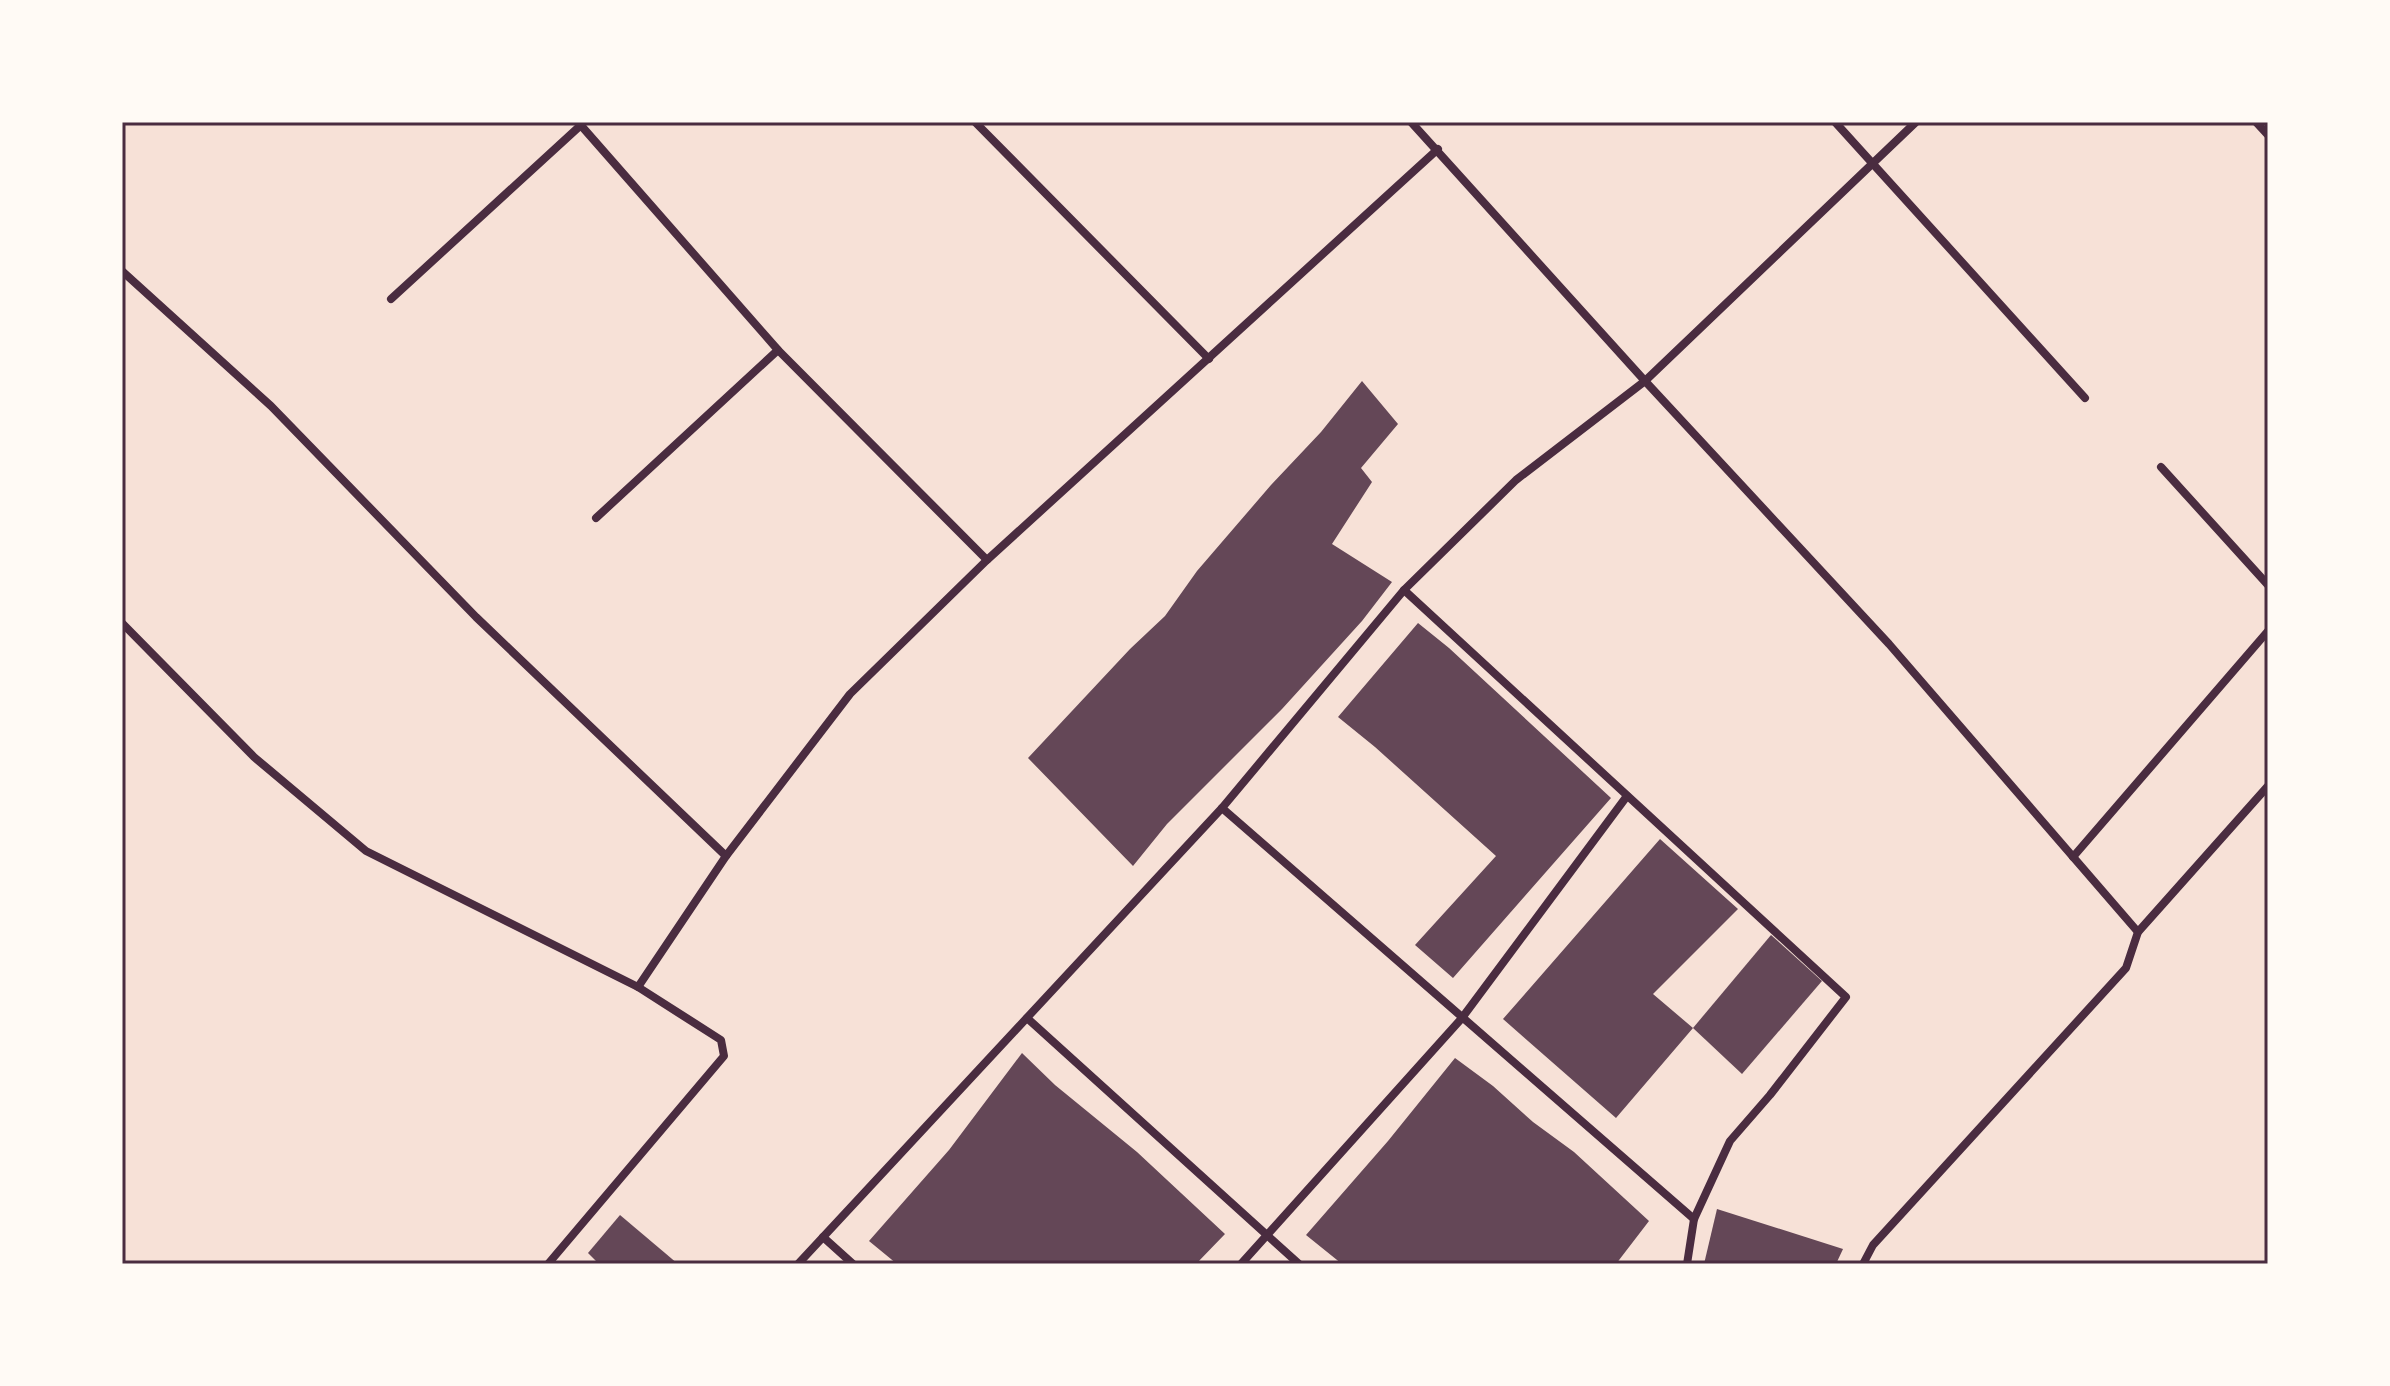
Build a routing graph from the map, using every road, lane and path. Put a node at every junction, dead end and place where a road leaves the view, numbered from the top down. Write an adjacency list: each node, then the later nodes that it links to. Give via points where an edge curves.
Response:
1 (975, 122): 13 (street)
2 (1411, 122): 8 (street)
3 (1835, 122): 9 (street)
4 (1916, 122): 9 (street)
5 (2256, 122): 7 (street)
6 (580, 124): 11 (street); 12 (street)
7 (2268, 135)
8 (1438, 149): 13 (street); 14 (street)
9 (1872, 161): 14 (street); 15 (street)
10 (122, 271): 26 (street, via 271,406 476,617)
11 (391, 299)
12 (778, 350): 17 (street); 18 (street)
13 (1209, 359): 18 (street)
14 (1645, 381): 20 (street, via 1516,480); 27 (street, via 1889,644)
15 (2085, 398)
16 (2161, 467): 19 (street)
17 (596, 518)
18 (987, 560): 26 (street, via 850,694)
19 (2268, 585)
20 (1404, 590): 24 (street); 25 (street)
21 (122, 623): 29 (street, via 254,757 366,851)
22 (2268, 631): 27 (street)
23 (2268, 786): 28 (street)
24 (1627, 796): 31 (street); 32 (street, via 1846,997 1730,1141)
25 (1222, 808): 30 (street); 31 (street)
26 (726, 856): 29 (street)
27 (2073, 857): 28 (street)
28 (2138, 932): 41 (street, via 2126,968 1873,1245)
29 (638, 987): 35 (street, via 721,1040 724,1056)
30 (1027, 1018): 33 (street); 34 (street)
31 (1462, 1018): 32 (street); 33 (street)
32 (1694, 1219): 40 (street)
33 (1267, 1236): 38 (street); 39 (street)
34 (823, 1237): 36 (street); 37 (street)
35 (548, 1264)
36 (798, 1264)
37 (853, 1264)
38 (1241, 1264)
39 (1299, 1264)
40 (1687, 1264)
41 (1863, 1264)

